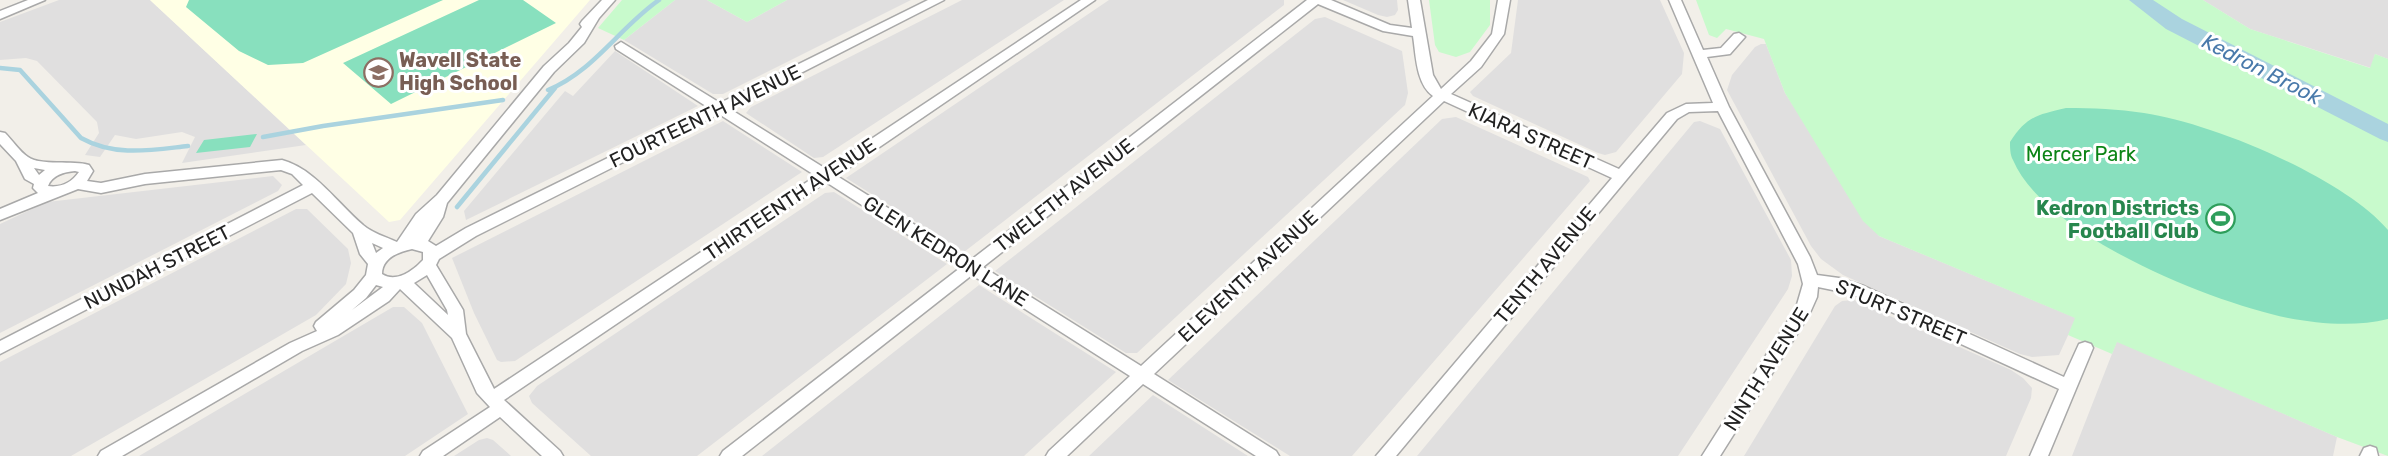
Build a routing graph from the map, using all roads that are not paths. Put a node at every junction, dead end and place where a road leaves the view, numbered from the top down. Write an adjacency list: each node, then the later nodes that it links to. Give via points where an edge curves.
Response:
1 (39, 0): 10 (street)
2 (609, 0): 28 (street, via 586,33 549,69 442,199)
3 (938, 0): 17 (street, FOURTEENTH AVENUE)
4 (1089, 0): 21 (street, THIRTEENTH AVENUE)
5 (1315, 0): 29 (street, TWELFTH AVENUE)
6 (1320, 0): 11 (street, via 1387,28)
7 (1414, 0): 11 (street)
8 (1504, 0): 15 (street, ELEVENTH AVENUE, via 1498,34 1476,63)
9 (1675, 0): 14 (street, STURT STREET)
10 (0, 15)
11 (1419, 33): 15 (street, via 1426,75 1432,89)
12 (1738, 37): 14 (street, via 1725,51)
13 (621, 46): 17 (street, GLEN KEDRON LANE)
14 (1699, 54): 16 (street, STURT STREET)
15 (1441, 96): 22 (street, KIARA STREET); 37 (street, ELEVENTH AVENUE)
16 (1722, 107): 22 (street, TENTH AVENUE, via 1686,108 1675,113); 31 (street, STURT STREET, via 1802,257)
17 (721, 108): 21 (street, GLEN KEDRON LANE); 28 (street, FOURTEENTH AVENUE, via 471,232)
18 (0, 135): 19 (street)
19 (24, 162): 20 (street); 25 (street, via 25,169)
20 (61, 168): 23 (street, via 80,166 86,171); 25 (street, via 48,174)
21 (826, 175): 29 (street, GLEN KEDRON LANE); 39 (street, THIRTEENTH AVENUE)
22 (1620, 176): 46 (street, TENTH AVENUE)
23 (80, 180): 24 (street, via 101,188 145,179 282,165 297,171); 25 (street)
24 (314, 186): 27 (street); 35 (street, NUNDAH STREET)
25 (45, 187): 26 (street)
26 (0, 213)
27 (360, 231): 28 (street); 30 (street)
28 (418, 251): 30 (street); 32 (street, via 421,273); 33 (street, via 455,310)
29 (971, 267): 37 (street, GLEN KEDRON LANE); 43 (street, TWELFTH AVENUE)
30 (375, 269): 32 (street, via 382,282); 34 (street, via 360,294)
31 (1810, 280): 38 (street, STURT STREET, via 1858,290); 47 (street, NINTH AVENUE, via 1810,294 1803,311)
32 (399, 282): 33 (street); 34 (street, via 332,331)
33 (458, 334): 39 (street, via 476,374)
34 (296, 347): 40 (street)
35 (0, 348)
36 (2085, 348): 38 (street)
37 (1142, 375): 44 (street, ELEVENTH AVENUE); 45 (street, GLEN KEDRON LANE)
38 (2068, 386): 48 (street)
39 (497, 403): 41 (street, THIRTEENTH AVENUE); 42 (street)
40 (107, 456)
41 (429, 456)
42 (554, 456)
43 (729, 456)
44 (1055, 456)
45 (1270, 456)
46 (1385, 456)
47 (1711, 456)
48 (2039, 456)

